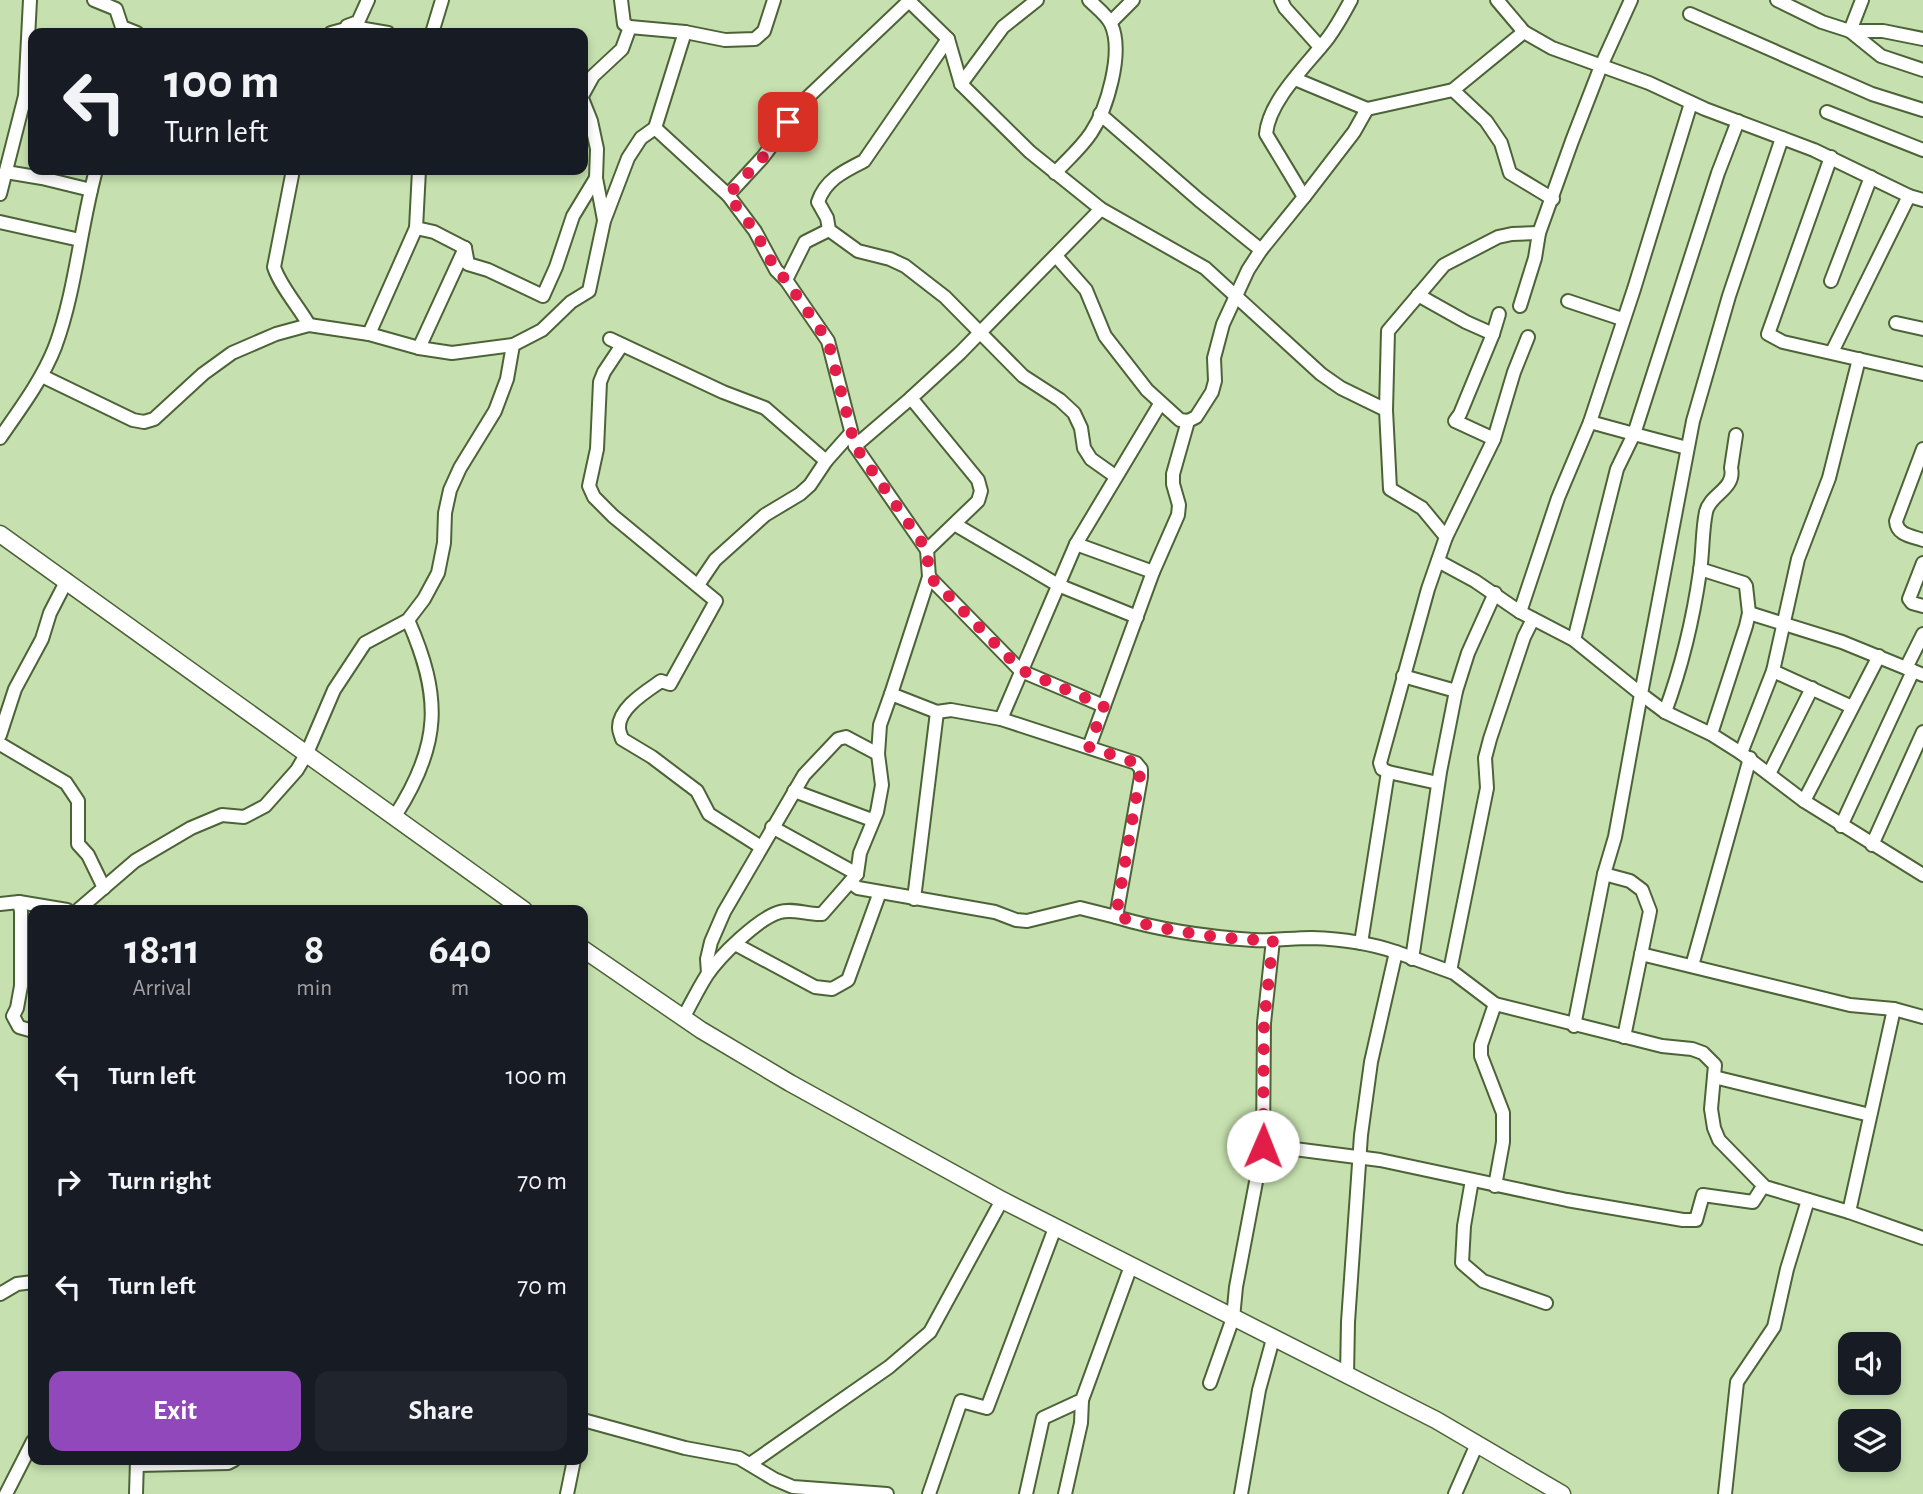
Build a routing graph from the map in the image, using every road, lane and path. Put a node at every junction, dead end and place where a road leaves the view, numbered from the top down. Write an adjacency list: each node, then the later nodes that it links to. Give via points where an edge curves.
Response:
1 (30, 0): 20 (street)
2 (94, 0): 21 (street, via 116,9)
3 (368, 0): 22 (street, via 358,22)
4 (442, 0): 23 (street)
5 (621, 0): 19 (street, via 624,24)
6 (774, 0): 25 (street, via 764,31 755,39 725,40)
7 (909, 0): 27 (street); 59 (street, via 807,98)
8 (1037, 0): 33 (street, via 1003,27)
9 (1089, 0): 18 (street)
10 (1133, 0): 18 (street)
11 (1280, 0): 29 (street)
12 (1351, 0): 29 (street)
13 (1497, 0): 26 (street)
14 (1631, 0): 30 (street)
15 (1777, 0): 24 (street)
16 (1862, 0): 24 (street)
17 (1690, 14): 39 (street, via 1872,94)
18 (1111, 22): 42 (street, via 1116,53)
19 (630, 27): 25 (street); 34 (street, via 622,49)
20 (30, 28)
21 (124, 28)
22 (343, 28)
23 (434, 28)
24 (1850, 31): 28 (street, via 1883,31); 31 (street, via 1881,56)
25 (685, 32): 44 (street)
26 (1524, 32): 30 (street); 35 (street)
27 (948, 39): 33 (street); 68 (street, via 864,161 822,188 818,202)
28 (1923, 39)
29 (1321, 47): 32 (street)
30 (1601, 66): 37 (street); 62 (street)
31 (1923, 69)
32 (1295, 79): 38 (street); 61 (street, via 1271,114 1266,134)
33 (961, 84): 50 (street)
34 (588, 85)
35 (1453, 90): 38 (street); 62 (street, via 1486,121 1501,143 1510,173)
36 (28, 100): 48 (street)
37 (1691, 103): 43 (street); 81 (street)
38 (1367, 109): 61 (street)
39 (1923, 110)
40 (1827, 112): 46 (street)
41 (588, 113): 56 (street, via 597,149)
42 (1100, 114): 50 (street, via 1092,131); 72 (street)
43 (1738, 121): 45 (street); 100 (street)
44 (655, 128): 59 (street); 65 (street, via 641,138 628,158)
45 (1782, 138): 47 (street); 105 (street, via 1712,351)
46 (1923, 150)
47 (1831, 157): 55 (street); 91 (street, via 1769,334 1783,342)
48 (6, 172): 49 (street); 58 (street)
49 (28, 173)
50 (1055, 173): 64 (street)
51 (46, 175): 57 (street)
52 (95, 175): 57 (street)
53 (292, 175): 83 (street, via 274,267)
54 (419, 175): 67 (street)
55 (1871, 177): 60 (street); 75 (street)
56 (596, 178): 65 (street); 71 (street, via 573,216 543,296 468,264)
57 (91, 190): 70 (street)
58 (0, 194)
59 (728, 195): 74 (street)
60 (1909, 196): 63 (street); 91 (street)
61 (1304, 197): 72 (street)
62 (1553, 199): 69 (street)
63 (1923, 200)
64 (1101, 209): 73 (street); 76 (street, via 1205,268)
65 (604, 220): 89 (street, via 589,291 542,330)
66 (0, 222): 70 (street)
67 (416, 228): 71 (street); 86 (street)
68 (829, 230): 74 (street, via 805,242); 85 (street, via 859,251 905,266)
69 (1539, 233): 77 (street, via 1499,237 1456,257); 79 (street)
70 (80, 240): 94 (street, via 65,314)
71 (465, 248): 90 (street)
72 (1261, 250): 76 (street)
73 (1056, 256): 85 (street); 96 (street, via 1086,290 1105,336)
74 (786, 280): 104 (street, via 828,341)
75 (1831, 281)
76 (1236, 295): 97 (street, via 1321,374); 98 (street, via 1214,358 1212,392 1196,417)
77 (1418, 296): 87 (street); 97 (street, via 1388,331)
78 (1568, 301): 81 (street)
79 (1520, 306)
80 (1499, 314): 87 (street)
81 (1622, 320): 99 (street)
82 (1896, 323): 84 (street)
83 (309, 325): 86 (street); 94 (street, via 232,353 154,419 144,422)
84 (1923, 329)
85 (981, 332): 95 (street); 108 (street, via 1023,376 1074,413 1091,459)
86 (369, 334): 90 (street)
87 (1493, 334): 103 (street, via 1455,421)
88 (1528, 337): 103 (street)
89 (513, 345): 90 (street, via 452,354); 129 (street, via 495,411 450,490 439,573)
90 (419, 348)
91 (1832, 352): 92 (street)
92 (1859, 359): 93 (street); 130 (street, via 1829,478 1798,559)
93 (1923, 374)
94 (42, 376): 102 (street)
95 (911, 398): 104 (street); 109 (street, via 978,480 978,501)
96 (1160, 404): 98 (street); 108 (street)
97 (1385, 410): 111 (street, via 1390,489 1422,508)
98 (1188, 421): 118 (street, via 1173,474 1178,515)
99 (1590, 422): 100 (street); 125 (street, via 1558,498)
100 (1634, 434): 105 (street); 132 (street, via 1617,469)
101 (1736, 435): 117 (street, via 1732,473 1725,490 1706,510)
102 (0, 438)
103 (1494, 439): 111 (street)
104 (853, 440): 107 (street); 114 (street)
105 (1687, 448): 141 (street)
106 (1923, 449): 112 (street, via 1896,521 1900,533)
107 (826, 461): 121 (street, via 800,495 765,515 715,560); 121 (street, via 765,408 616,342 600,382 597,449 589,486 594,498 613,516)
108 (1115, 475): 113 (street)
109 (956, 525): 114 (street); 122 (street)
110 (0, 534): 120 (street)
111 (1446, 537): 115 (street)
112 (1923, 540)
113 (1076, 544): 118 (street); 122 (street)
114 (927, 550): 119 (street)
115 (1438, 561): 123 (street); 137 (street)
116 (1923, 563): 124 (street, via 1909,599)
117 (1700, 569): 126 (street, via 1744,583); 145 (street, via 1690,634)
118 (1153, 572): 127 (street)
119 (929, 576): 134 (street); 140 (street)
120 (66, 580): 149 (street, via 15,690); 152 (street)
121 (698, 585): 165 (street, via 716,601 670,684 660,681 641,695 618,726 622,739 697,792 709,814)
122 (1058, 585): 127 (street); 134 (street)
123 (1495, 593): 125 (street); 139 (street)
124 (1923, 606)
125 (1520, 611): 128 (street)
126 (1749, 612): 130 (street); 148 (street)
127 (1137, 617): 142 (street)
128 (1533, 619): 132 (street); 186 (street, via 1485,758 1487,788)
129 (408, 620): 152 (street, via 365,643 334,690); 160 (street, via 423,659 434,714 421,769)
130 (1785, 622): 133 (street); 135 (street)
131 (1923, 634): 136 (street)
132 (1574, 640): 141 (street)
133 (1879, 656): 136 (street); 143 (street)
134 (1021, 670): 142 (street); 146 (street)
135 (1773, 671): 138 (street); 154 (street)
136 (1914, 671): 162 (street)
137 (1404, 676): 139 (street); 155 (street, via 1380,763)
138 (1812, 688): 143 (street); 156 (street)
139 (1457, 691): 157 (street)
140 (891, 694): 144 (street); 153 (street, via 880,725)
141 (1641, 694): 145 (street); 167 (street)
142 (1104, 706): 151 (street)
143 (1852, 707): 159 (street)
144 (937, 712): 146 (street); 171 (street)
145 (1665, 712): 148 (street)
146 (1002, 719): 151 (street)
147 (1923, 732): 164 (street)
148 (1711, 734): 154 (street)
149 (0, 735)
150 (0, 744): 169 (street, via 66,783 79,802 78,844)
151 (1089, 747): 177 (street, via 1136,763 1141,769)
152 (307, 753): 160 (street); 169 (street, via 298,770 265,806 244,817 222,816 191,828 135,860)
153 (878, 754): 158 (street, via 846,737 838,739); 161 (street, via 881,785)
154 (1745, 756): 156 (street); 185 (street)
155 (1388, 772): 157 (street); 179 (street)
156 (1769, 774): 159 (street)
157 (1438, 783): 184 (street)
158 (794, 791): 161 (street); 163 (street)
159 (1804, 802): 162 (street)
160 (395, 816): 176 (street)
161 (873, 820): 168 (street)
162 (1841, 826): 164 (street)
163 (772, 827): 165 (street); 168 (street)
164 (1872, 845): 166 (street)
165 (761, 847): 187 (street, via 710,942)
166 (1923, 873)
167 (1604, 874): 183 (street, via 1630,881 1647,899 1650,911); 192 (street)
168 (853, 878): 170 (street, via 858,888); 180 (street, via 822,914 779,912)
169 (104, 888): 175 (street)
170 (880, 892): 171 (street); 180 (street, via 848,980 832,989 815,988)
171 (914, 899): 177 (street, via 1027,921 1080,908)
172 (19, 902): 173 (street); 174 (street); 193 (street, via 21,986 13,1016 19,1027)
173 (0, 904)
174 (37, 905)
175 (84, 905)
176 (517, 905)
177 (1116, 916): 178 (street, via 1173,929)
178 (1273, 940): 179 (street); 197 (street, via 1264,1023)
179 (1362, 943): 182 (street)
180 (735, 944): 187 (street)
181 (588, 952): 191 (street)
182 (1396, 952): 184 (street); 198 (street, via 1371,1062)
183 (1641, 954): 185 (street); 194 (street)
184 (1412, 959): 186 (street)
185 (1692, 966): 189 (street, via 1850,1005)
186 (1450, 971): 188 (street)
187 (708, 973): 191 (street)
188 (1495, 1004): 192 (street); 200 (street, via 1481,1056 1503,1113)
189 (1894, 1009): 190 (street); 196 (street)
190 (1923, 1017)
191 (683, 1018): 202 (street)
192 (1574, 1026): 194 (street)
193 (28, 1030)
194 (1624, 1037): 195 (street, via 1703,1053 1715,1065)
195 (1714, 1077): 196 (street); 201 (street, via 1711,1109 1719,1140)
196 (1870, 1115): 204 (street)
197 (1263, 1146): 198 (street); 211 (street)
198 (1360, 1157): 199 (street); 213 (street)
199 (1472, 1180): 200 (street); 210 (street, via 1462,1263 1483,1281)
200 (1495, 1186): 201 (street, via 1683,1220 1696,1220 1703,1195 1753,1202)
201 (1765, 1187): 203 (street)
202 (1002, 1200): 205 (street); 221 (street, via 930,1332 889,1367)
203 (1808, 1200): 204 (street); 232 (street, via 1774,1327 1737,1382)
204 (1849, 1212): 206 (street)
205 (1055, 1228): 207 (street); 226 (street, via 987,1408 961,1401)
206 (1923, 1238)
207 (1131, 1266): 211 (street); 215 (street)
208 (28, 1283): 209 (street)
209 (0, 1294)
210 (1546, 1303)
211 (1233, 1318): 212 (street); 214 (street)
212 (1273, 1339): 213 (street); 229 (street)
213 (1347, 1376): 217 (street)
214 (1210, 1384)
215 (1082, 1400): 227 (street, via 1043,1418); 228 (street)
216 (588, 1421): 221 (street, via 739,1458)
217 (1477, 1444): 230 (street); 231 (street)
218 (28, 1451): 222 (street)
219 (137, 1465): 223 (street)
220 (573, 1465): 224 (street)
221 (750, 1465): 225 (street, via 793,1487)
222 (6, 1494)
223 (136, 1494)
224 (568, 1494)
225 (887, 1494)
226 (929, 1494)
227 (1026, 1494)
228 (1065, 1494)
229 (1241, 1494)
230 (1455, 1494)
231 (1562, 1494)
232 (1725, 1494)

